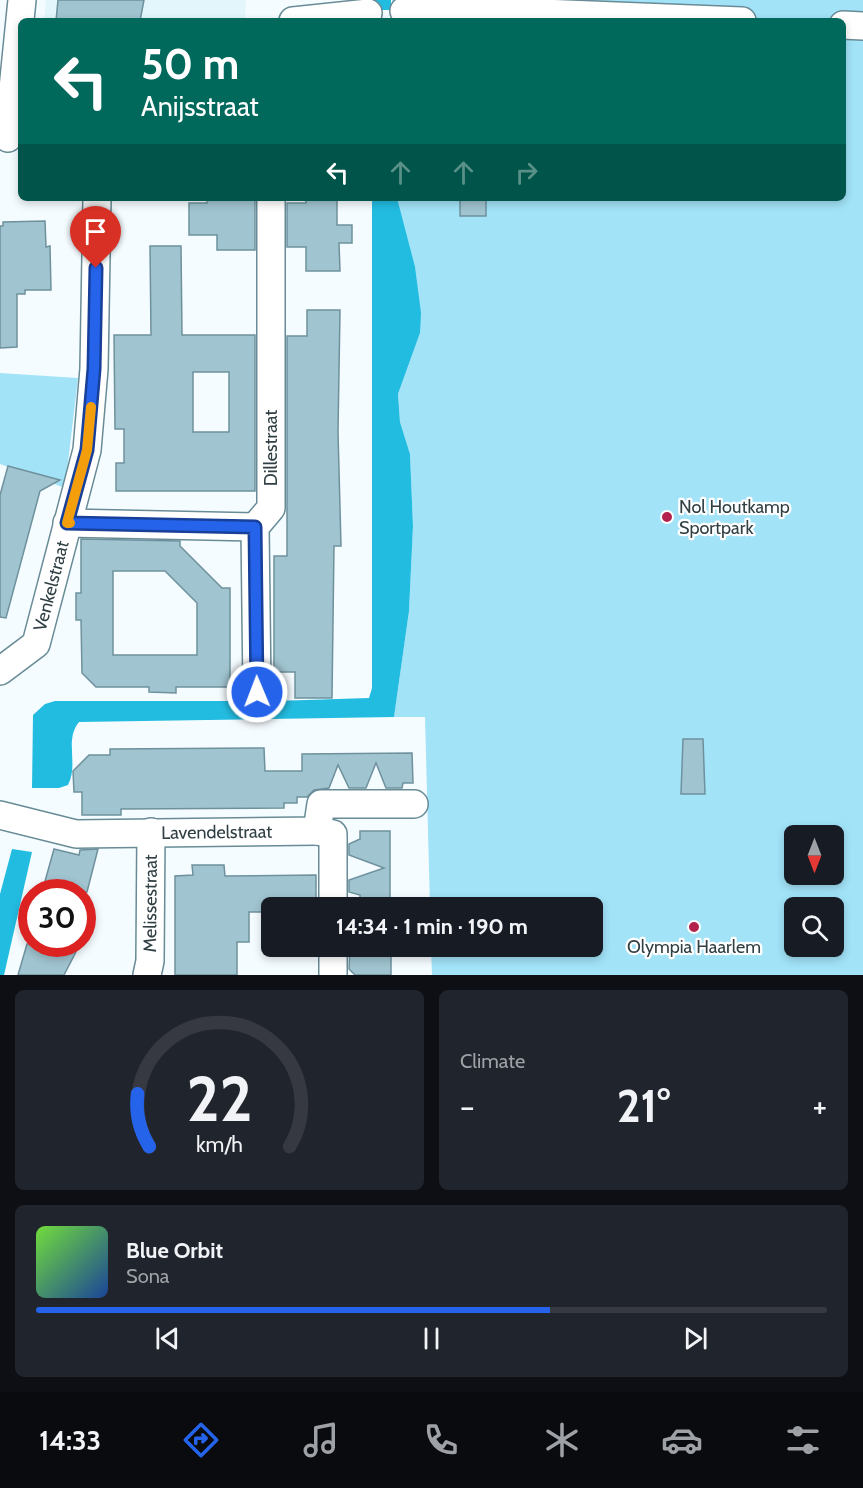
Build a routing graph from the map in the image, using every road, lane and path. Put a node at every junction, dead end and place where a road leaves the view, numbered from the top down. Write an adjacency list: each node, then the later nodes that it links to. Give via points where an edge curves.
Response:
1 (22, 0): 4 (street)
2 (404, 11): 6 (street)
3 (368, 13): 5 (street)
4 (20, 18)
5 (321, 18)
6 (667, 18)
7 (846, 25): 8 (street)
8 (863, 26)
9 (18, 46): 10 (street)
10 (10, 138)
11 (97, 201): 13 (street, Venkelstraat, via 94,369 87,450)
12 (271, 201): 14 (street, Dillestraat, via 271,508)
13 (67, 523): 14 (street); 15 (street, Venkelstraat, via 36,644)
14 (255, 527): 16 (street)
15 (0, 671)
16 (257, 692)
17 (414, 804): 19 (street, via 321,804)
18 (0, 815): 20 (street, Lavendelstraat, via 76,834)
19 (317, 831): 20 (street, Lavendelstraat); 21 (street, via 333,834)
20 (151, 832): 23 (street, Melissestraat)
21 (333, 897)
22 (333, 957): 24 (street)
23 (147, 975)
24 (333, 975)

